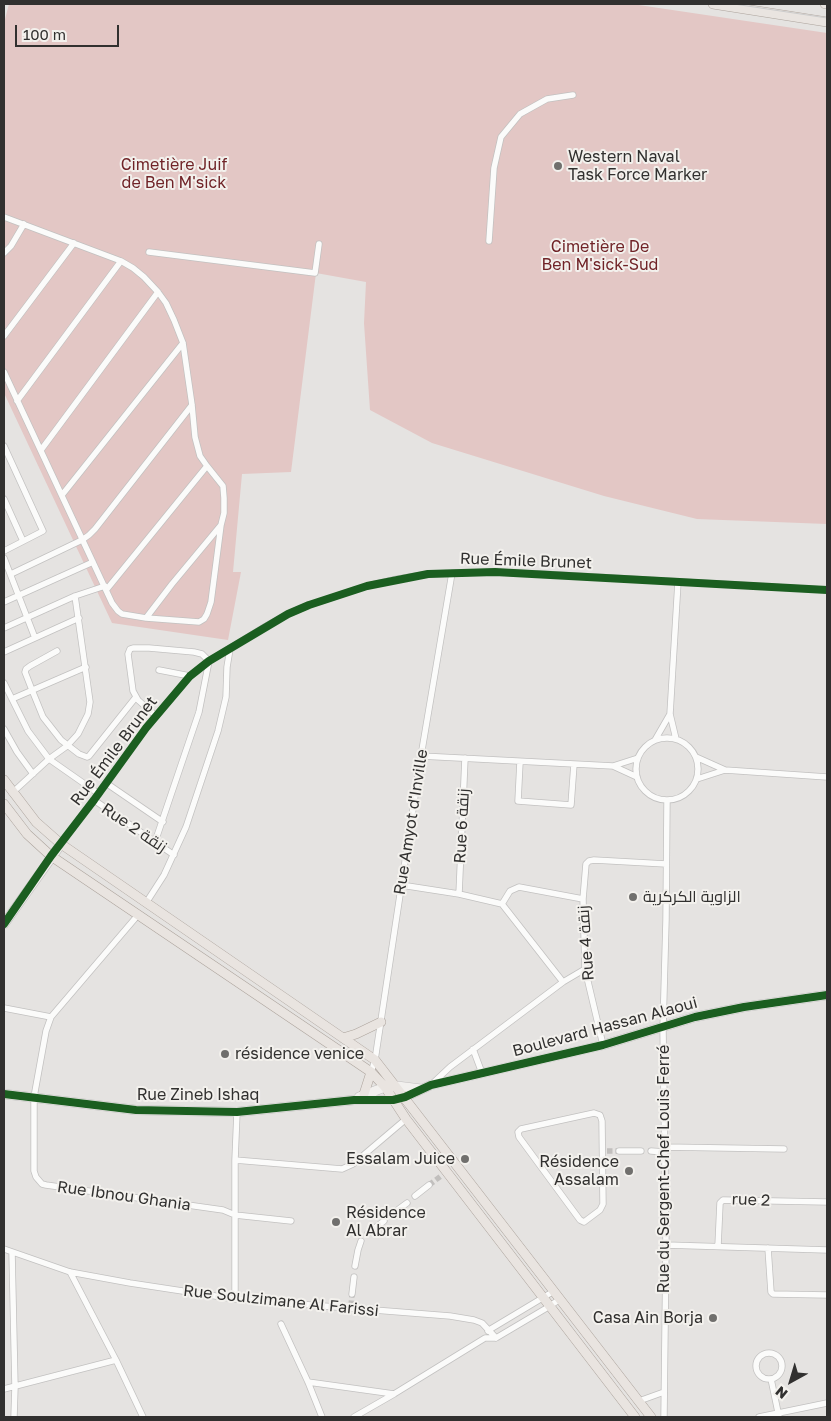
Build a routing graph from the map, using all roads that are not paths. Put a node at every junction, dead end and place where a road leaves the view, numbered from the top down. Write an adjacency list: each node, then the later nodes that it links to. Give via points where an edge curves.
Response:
1 (713, 4): 2 (main road)
2 (827, 22)
3 (573, 95): 6 (street, via 547,99 520,114 501,137 494,168)
4 (4, 217): 5 (street)
5 (24, 224): 7 (street); 10 (street)
6 (489, 241)
7 (74, 243): 11 (street); 13 (street)
8 (320, 244): 9 (street, via 315,273)
9 (149, 252)
10 (4, 253)
11 (121, 261): 12 (street, via 144,277); 16 (street)
12 (158, 292): 14 (street); 19 (street)
13 (4, 336)
14 (183, 343): 17 (street); 21 (street)
15 (4, 372): 16 (street)
16 (18, 401): 19 (street)
17 (192, 405): 20 (street, via 195,437 200,456); 24 (street, via 95,529)
18 (4, 446): 25 (street, via 43,529)
19 (40, 450): 21 (street)
20 (207, 466): 23 (street, via 223,486); 32 (street)
21 (62, 495): 24 (street)
22 (4, 499): 25 (street)
23 (221, 525): 39 (street); 39 (street, via 210,602 204,619 198,622)
24 (82, 540): 28 (street); 30 (street)
25 (23, 541): 26 (street)
26 (4, 551)
27 (4, 558): 30 (street)
28 (93, 562): 32 (street); 34 (street)
29 (452, 573): 31 (street, Rue Émile Brunet, via 495,572); 42 (street, Rue Émile Brunet, via 428,574 374,585 309,605); 59 (street, Rue Amyot d'Inville)
30 (11, 574): 34 (street)
31 (678, 582): 33 (street, Rue Émile Brunet); 53 (street)
32 (106, 588): 35 (street); 39 (street, via 112,603 122,614)
33 (827, 590)
34 (19, 595): 36 (street); 37 (street)
35 (75, 596): 37 (street); 38 (street)
36 (4, 602)
37 (28, 617): 40 (street); 41 (street)
38 (79, 618): 41 (street); 46 (street)
39 (146, 618)
40 (4, 628)
41 (35, 638): 44 (street)
42 (230, 649): 45 (street, Rue Émile Brunet); 82 (street, via 226,697 218,731)
43 (57, 651): 50 (street, via 26,669)
44 (4, 652)
45 (209, 661): 48 (street, Rue Émile Brunet); 51 (street, via 194,652 130,649 128,654); 79 (street, via 199,712)
46 (86, 667): 50 (street); 58 (street, via 90,702 88,714 78,734)
47 (159, 670): 48 (street)
48 (190, 676): 54 (street, Rue Émile Brunet)
49 (4, 683): 52 (street)
50 (32, 690): 52 (street); 58 (street, via 50,727)
51 (136, 697): 54 (street); 58 (street, via 89,756 83,757)
52 (12, 699): 63 (street, via 28,731)
53 (670, 714): 56 (street); 57 (street)
54 (156, 716): 73 (street, Rue Émile Brunet)
55 (4, 729): 68 (street)
56 (655, 740): 57 (street); 62 (street, via 642,750)
57 (676, 740): 60 (street, via 684,743)
58 (67, 746): 63 (street)
59 (421, 756): 61 (street); 85 (street, Rue Amyot d'Inville)
60 (696, 756): 67 (street); 71 (street)
61 (465, 758): 64 (street); 86 (street, Rue 6 زنقة)
62 (638, 758): 66 (street); 69 (street)
63 (49, 759): 68 (street); 75 (street)
64 (520, 762): 65 (street); 65 (street, via 518,801 570,805)
65 (574, 764): 66 (street)
66 (613, 766): 69 (street)
67 (724, 770): 70 (street); 71 (street)
68 (33, 774): 74 (street)
69 (637, 777): 77 (street, via 648,794)
70 (827, 777)
71 (697, 779): 77 (street, via 680,798)
72 (4, 780): 74 (main road)
73 (106, 783): 75 (street, Rue Émile Brunet); 79 (street)
74 (12, 792): 81 (main road, via 36,822)
75 (99, 794): 76 (street, Rue Émile Brunet)
76 (94, 800): 80 (street, Rue 2 زنقة); 81 (street, Rue Émile Brunet)
77 (667, 800): 84 (street, Rue du Sergent-Chef Louis Ferré)
78 (4, 804): 83 (main road, via 27,834)
79 (163, 822): 80 (street)
80 (155, 842): 82 (street, Rue 2 زنقة)
81 (61, 844): 83 (street); 88 (main road)
82 (174, 855): 88 (street)
83 (51, 856): 90 (main road); 91 (street)
84 (666, 864): 87 (street, Rue 4 زنقة, via 589,861 584,869); 98 (street, Rue du Sergent-Chef Louis Ferré)
85 (401, 885): 86 (street); 97 (street, Rue Amyot d'Inville)
86 (459, 894): 89 (street)
87 (583, 899): 89 (street, via 519,887 510,891); 92 (street, Rue 4 زنقة)
88 (146, 903): 99 (main road)
89 (502, 904): 93 (street)
90 (138, 915): 96 (street); 103 (main road)
91 (4, 924)
92 (585, 969): 93 (street); 100 (street, Rue 4 زنقة)
93 (563, 982): 101 (street)
94 (827, 995): 98 (street, Boulevard Hassan Alaoui, via 718,1012)
95 (4, 1008): 96 (street)
96 (51, 1017): 111 (street, Rue Ibnou Ghania)
97 (381, 1022): 99 (main road); 102 (street, Rue Amyot d'Inville)
98 (663, 1028): 100 (street, Boulevard Hassan Alaoui); 119 (street, Rue du Sergent-Chef Louis Ferré)
99 (343, 1038): 102 (main road)
100 (603, 1045): 104 (street, Boulevard Hassan Alaoui)
101 (473, 1049): 104 (street); 105 (street)
102 (375, 1060): 103 (street, Rue Amyot d'Inville); 106 (main road)
103 (371, 1072): 107 (main road); 110 (main road)
104 (482, 1073): 105 (street, Boulevard Hassan Alaoui)
105 (432, 1085): 108 (street, Boulevard Hassan Alaoui)
106 (397, 1086): 107 (street, Rue Zineb Ishaq); 108 (street, Boulevard Hassan Alaoui); 112 (main road)
107 (384, 1087): 110 (street, Rue Zineb Ishaq); 114 (main road)
108 (421, 1089): 112 (street, Boulevard Hassan Alaoui)
109 (4, 1094): 111 (street, Rue Zineb Ishaq)
110 (364, 1094): 113 (street, Rue Zineb Ishaq)
111 (34, 1097): 115 (street, Rue Zineb Ishaq, via 136,1110); 129 (street, Rue Ibnou Ghania, via 34,1171 42,1184 223,1210)
112 (404, 1097): 114 (street, Boulevard Hassan Alaoui); 144 (main road)
113 (354, 1100): 114 (street, Rue Zineb Ishaq); 115 (street, Rue Zineb Ishaq)
114 (393, 1100): 116 (main road)
115 (237, 1112): 123 (street)
116 (406, 1119): 123 (street, via 353,1164 342,1169); 146 (main road, via 444,1174)
117 (784, 1149): 119 (street)
118 (605, 1150): 118 (street, via 603,1204 582,1222 518,1132 597,1113 602,1118)
119 (664, 1150): 122 (street); 134 (street, Rue du Sergent-Chef Louis Ferré)
120 (619, 1151): 121 (street)
121 (641, 1151)
122 (651, 1152)
123 (235, 1160): 129 (street)
124 (429, 1185): 125 (street)
125 (416, 1196)
126 (827, 1202): 135 (street, rue 2, via 723,1200 720,1203)
127 (407, 1203): 128 (street)
128 (392, 1214)
129 (235, 1215): 131 (street, Rue Ibnou Ghania); 147 (street)
130 (384, 1220): 132 (street)
131 (291, 1221)
132 (368, 1233)
133 (361, 1241): 140 (street)
134 (666, 1245): 135 (street); 158 (street, Rue du Sergent-Chef Louis Ferré)
135 (718, 1246): 136 (street)
136 (768, 1248): 138 (street); 145 (street, via 773,1294)
137 (4, 1249): 139 (street, Rue Soulzimane Al Farissi)
138 (827, 1250)
139 (12, 1252): 141 (street, Rue Soulzimane Al Farissi); 156 (street)
140 (355, 1266)
141 (70, 1272): 147 (street, Rue Soulzimane Al Farissi); 153 (street)
142 (354, 1276): 143 (street)
143 (352, 1294)
144 (557, 1295): 146 (street); 148 (street); 160 (main road)
145 (827, 1295)
146 (544, 1298): 148 (main road); 150 (street)
147 (235, 1299): 150 (street, Rue Soulzimane Al Farissi, via 450,1316 474,1320)
148 (550, 1306): 152 (street); 167 (main road)
149 (281, 1324): 155 (street)
150 (489, 1330): 151 (street); 152 (street, Rue Soulzimane Al Farissi)
151 (485, 1338): 152 (street); 159 (street)
152 (496, 1338)
153 (116, 1360): 156 (street); 164 (street)
154 (770, 1379): 154 (street, via 779,1374 782,1365 778,1356 769,1352 757,1359 756,1369 761,1377); 162 (street)
155 (308, 1382): 159 (street); 165 (street)
156 (15, 1386): 157 (street); 163 (street)
157 (4, 1389)
158 (664, 1392): 160 (street); 169 (street, Rue du Sergent-Chef Louis Ferré)
159 (394, 1394): 166 (street)
160 (639, 1401): 168 (main road)
161 (827, 1403): 162 (street)
162 (779, 1416): 170 (street)
163 (14, 1417)
164 (143, 1417)
165 (322, 1417)
166 (354, 1417)
167 (635, 1417)
168 (651, 1417)
169 (664, 1417)
170 (759, 1417)

